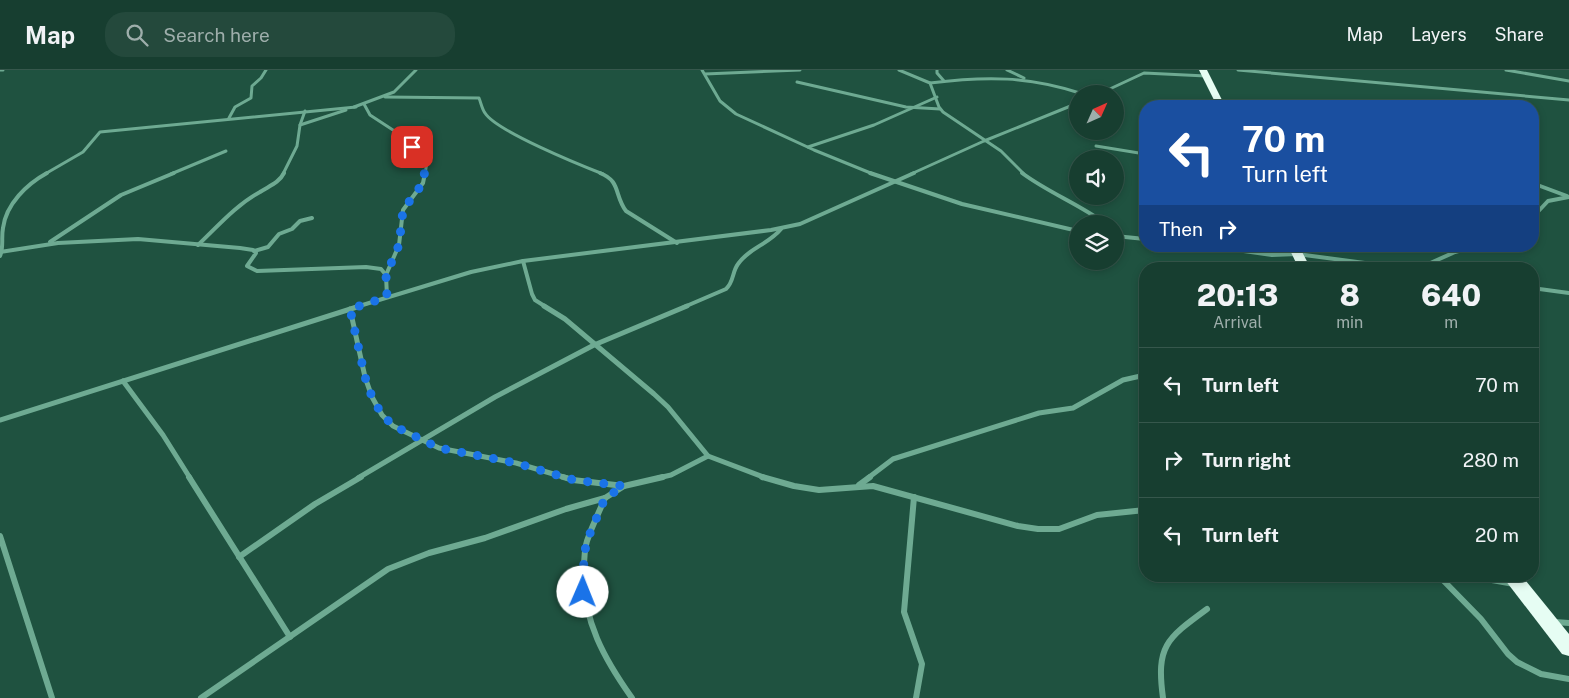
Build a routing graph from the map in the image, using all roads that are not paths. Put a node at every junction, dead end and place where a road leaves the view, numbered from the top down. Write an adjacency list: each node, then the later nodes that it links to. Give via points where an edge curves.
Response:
1 (266, 70): 29 (street, via 252,86 251,98 235,107)
2 (416, 70): 19 (street)
3 (800, 70): 9 (street)
4 (899, 70): 16 (street)
5 (937, 70): 13 (street)
6 (1007, 70): 12 (street)
7 (1238, 70): 22 (street)
8 (1506, 70): 14 (street)
9 (767, 71): 10 (street)
10 (703, 72): 33 (street, via 726,108)
11 (1204, 73): 17 (street, via 1144,73); 21 (highway)
12 (1030, 80): 13 (street); 18 (street)
13 (944, 81): 16 (street)
14 (1569, 81)
15 (797, 82): 26 (street)
16 (930, 84): 20 (street)
17 (1118, 85)
18 (1069, 90)
19 (385, 97): 23 (street); 46 (street, via 479,98 485,114 499,125 555,155 608,176 616,185 620,203 626,211)
20 (937, 98): 26 (street); 27 (street)
21 (1218, 100)
22 (1569, 100)
23 (364, 104): 24 (street); 58 (street, via 370,115 396,132 426,162 423,183 403,210 399,245)
24 (356, 107): 28 (street); 30 (street)
25 (1069, 107): 31 (street)
26 (914, 108): 27 (street); 33 (street)
27 (940, 109): 31 (street)
28 (305, 111): 29 (street); 30 (street)
29 (229, 118): 54 (street, via 97,133 87,150 22,189 1,231)
30 (300, 125): 48 (street, via 296,146 280,179 236,208)
31 (984, 141): 36 (street); 40 (street, via 1001,151 1040,186)
32 (1096, 146): 35 (street)
33 (808, 147): 36 (street)
34 (226, 150): 47 (street, via 121,195)
35 (1139, 153)
36 (894, 181): 42 (street, via 813,219); 43 (street, via 975,209)
37 (1539, 186): 38 (street)
38 (1569, 197): 39 (street, via 1548,201)
39 (1539, 211)
40 (1094, 215)
41 (312, 218): 49 (street, via 300,221 292,229 279,234 268,247)
42 (781, 229): 46 (street); 63 (street, via 775,238 739,263 731,285 726,289)
43 (1069, 229)
44 (1124, 237): 45 (street)
45 (1139, 238)
46 (677, 243): 55 (street)
47 (45, 244): 48 (street, via 138,239); 54 (street)
48 (198, 245): 49 (street)
49 (254, 251): 58 (street, via 256,253 248,266 257,271 366,267 381,269)
50 (1251, 252): 51 (street, via 1272,255)
51 (1286, 252)
52 (1307, 252): 56 (street)
53 (1455, 252): 57 (street)
54 (1, 253)
55 (523, 262): 61 (street, via 471,272); 63 (street, via 535,300 565,318)
56 (1368, 262)
57 (1433, 262)
58 (386, 275): 61 (street)
59 (1539, 289): 60 (street)
60 (1569, 293)
61 (387, 297): 62 (street)
62 (350, 309): 67 (street); 69 (street, via 372,397 388,421)
63 (594, 345): 69 (street, via 495,397); 70 (street, via 668,406)
64 (1136, 376): 65 (street); 66 (street); 71 (street, via 1073,408 1039,413 893,459)
65 (1139, 376)
66 (1139, 377)
67 (123, 381): 68 (street); 77 (street, via 163,435)
68 (0, 420)
69 (421, 441): 72 (street, via 574,480); 77 (street, via 315,504)
70 (708, 456): 71 (street, via 800,488 823,491); 72 (street, via 672,475)
71 (859, 485): 73 (street)
72 (624, 486): 74 (street)
73 (914, 497): 75 (street, via 1038,529 1059,529 1097,515); 89 (street, via 904,612 922,660)
74 (605, 498): 83 (street, via 406,561 367,583); 88 (street, via 586,543 582,581 584,604 600,650)
75 (1139, 511)
76 (0, 536): 86 (street)
77 (240, 557): 83 (street)
78 (1445, 582): 85 (street, via 1517,662 1541,674)
79 (1515, 582): 81 (highway)
80 (1207, 609): 90 (street, via 1172,634 1161,653 1159,675)
81 (1547, 621): 82 (street); 84 (highway)
82 (1569, 622)
83 (290, 637): 87 (street)
84 (1569, 648)
85 (1569, 679)
86 (52, 698)
87 (200, 698)
88 (632, 698)
89 (916, 698)
90 (1163, 698)

